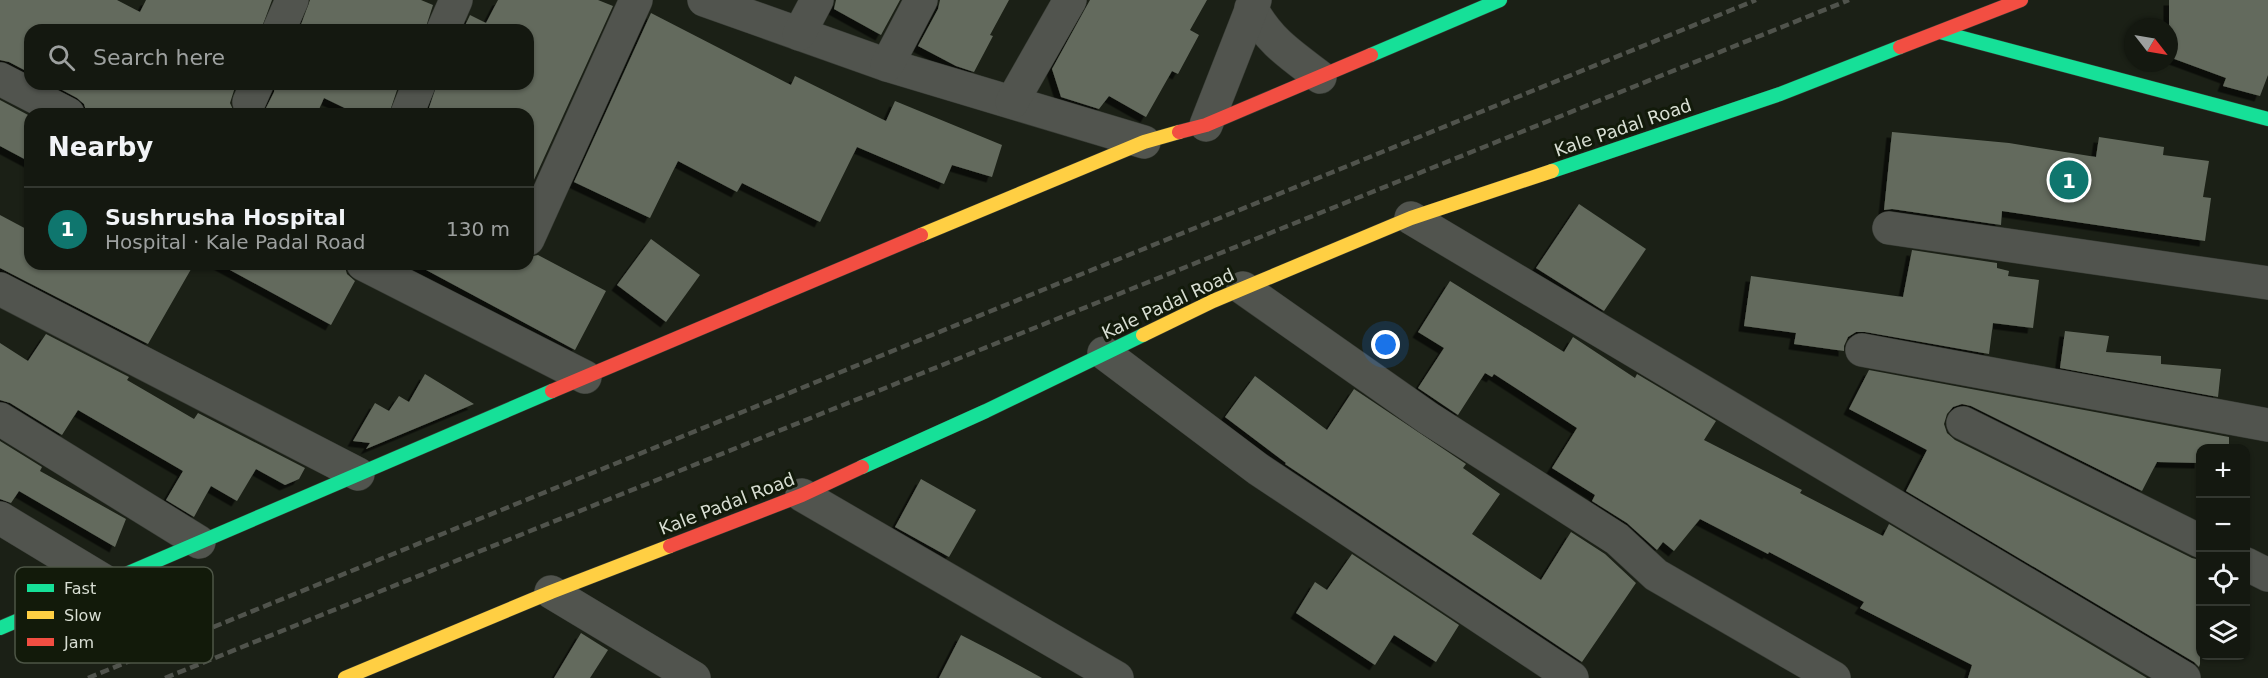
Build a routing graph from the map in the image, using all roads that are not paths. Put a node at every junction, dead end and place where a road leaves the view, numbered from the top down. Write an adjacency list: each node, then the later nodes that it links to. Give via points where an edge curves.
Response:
1 (292, 0): 11 (street)
2 (456, 0): 12 (street)
3 (636, 0): 26 (street)
4 (704, 0): 14 (street)
5 (817, 0): 14 (street)
6 (921, 0): 15 (street)
7 (1070, 0): 19 (street)
8 (1500, 0): 16 (street)
9 (2021, 0): 13 (street, Kale Padal Road)
10 (1253, 4): 16 (street, via 1262,28 1272,40); 23 (street)
11 (282, 24)
12 (446, 24)
13 (1940, 32): 22 (street); 25 (street, Kale Padal Road, via 1780,94)
14 (799, 34): 15 (street)
15 (887, 65): 19 (street)
16 (1320, 77): 23 (street)
17 (0, 79): 20 (street)
18 (417, 90): 21 (street)
19 (1012, 102): 24 (street)
20 (56, 108)
21 (409, 108)
22 (2268, 119)
23 (1206, 125): 24 (street)
24 (1144, 142): 34 (street)
25 (1411, 218): 30 (street, Kale Padal Road); 56 (street)
26 (534, 226)
27 (1889, 228): 29 (street)
28 (375, 270): 34 (street)
29 (2268, 283)
30 (1243, 288): 33 (street, Kale Padal Road); 55 (street, via 1428,418 1617,539 1656,576)
31 (0, 289): 38 (street)
32 (1862, 350): 37 (street)
33 (1104, 353): 39 (street, Kale Padal Road); 53 (street, via 1258,469)
34 (585, 377): 38 (street)
35 (0, 419): 42 (street)
36 (1963, 423): 41 (street)
37 (2268, 425)
38 (358, 474): 42 (street)
39 (802, 495): 47 (street, Kale Padal Road); 52 (street)
40 (0, 518): 44 (street)
41 (2196, 540)
42 (199, 542): 45 (street)
43 (2250, 566): 46 (street)
44 (81, 567)
45 (141, 567)
46 (2268, 575)
47 (551, 592): 50 (street, Kale Padal Road); 51 (street)
48 (15, 621): 49 (street)
49 (0, 628)
50 (357, 677)
51 (694, 678)
52 (1117, 678)
53 (1573, 678): 54 (street)
54 (1581, 678)
55 (1834, 678)
56 (2184, 678)

